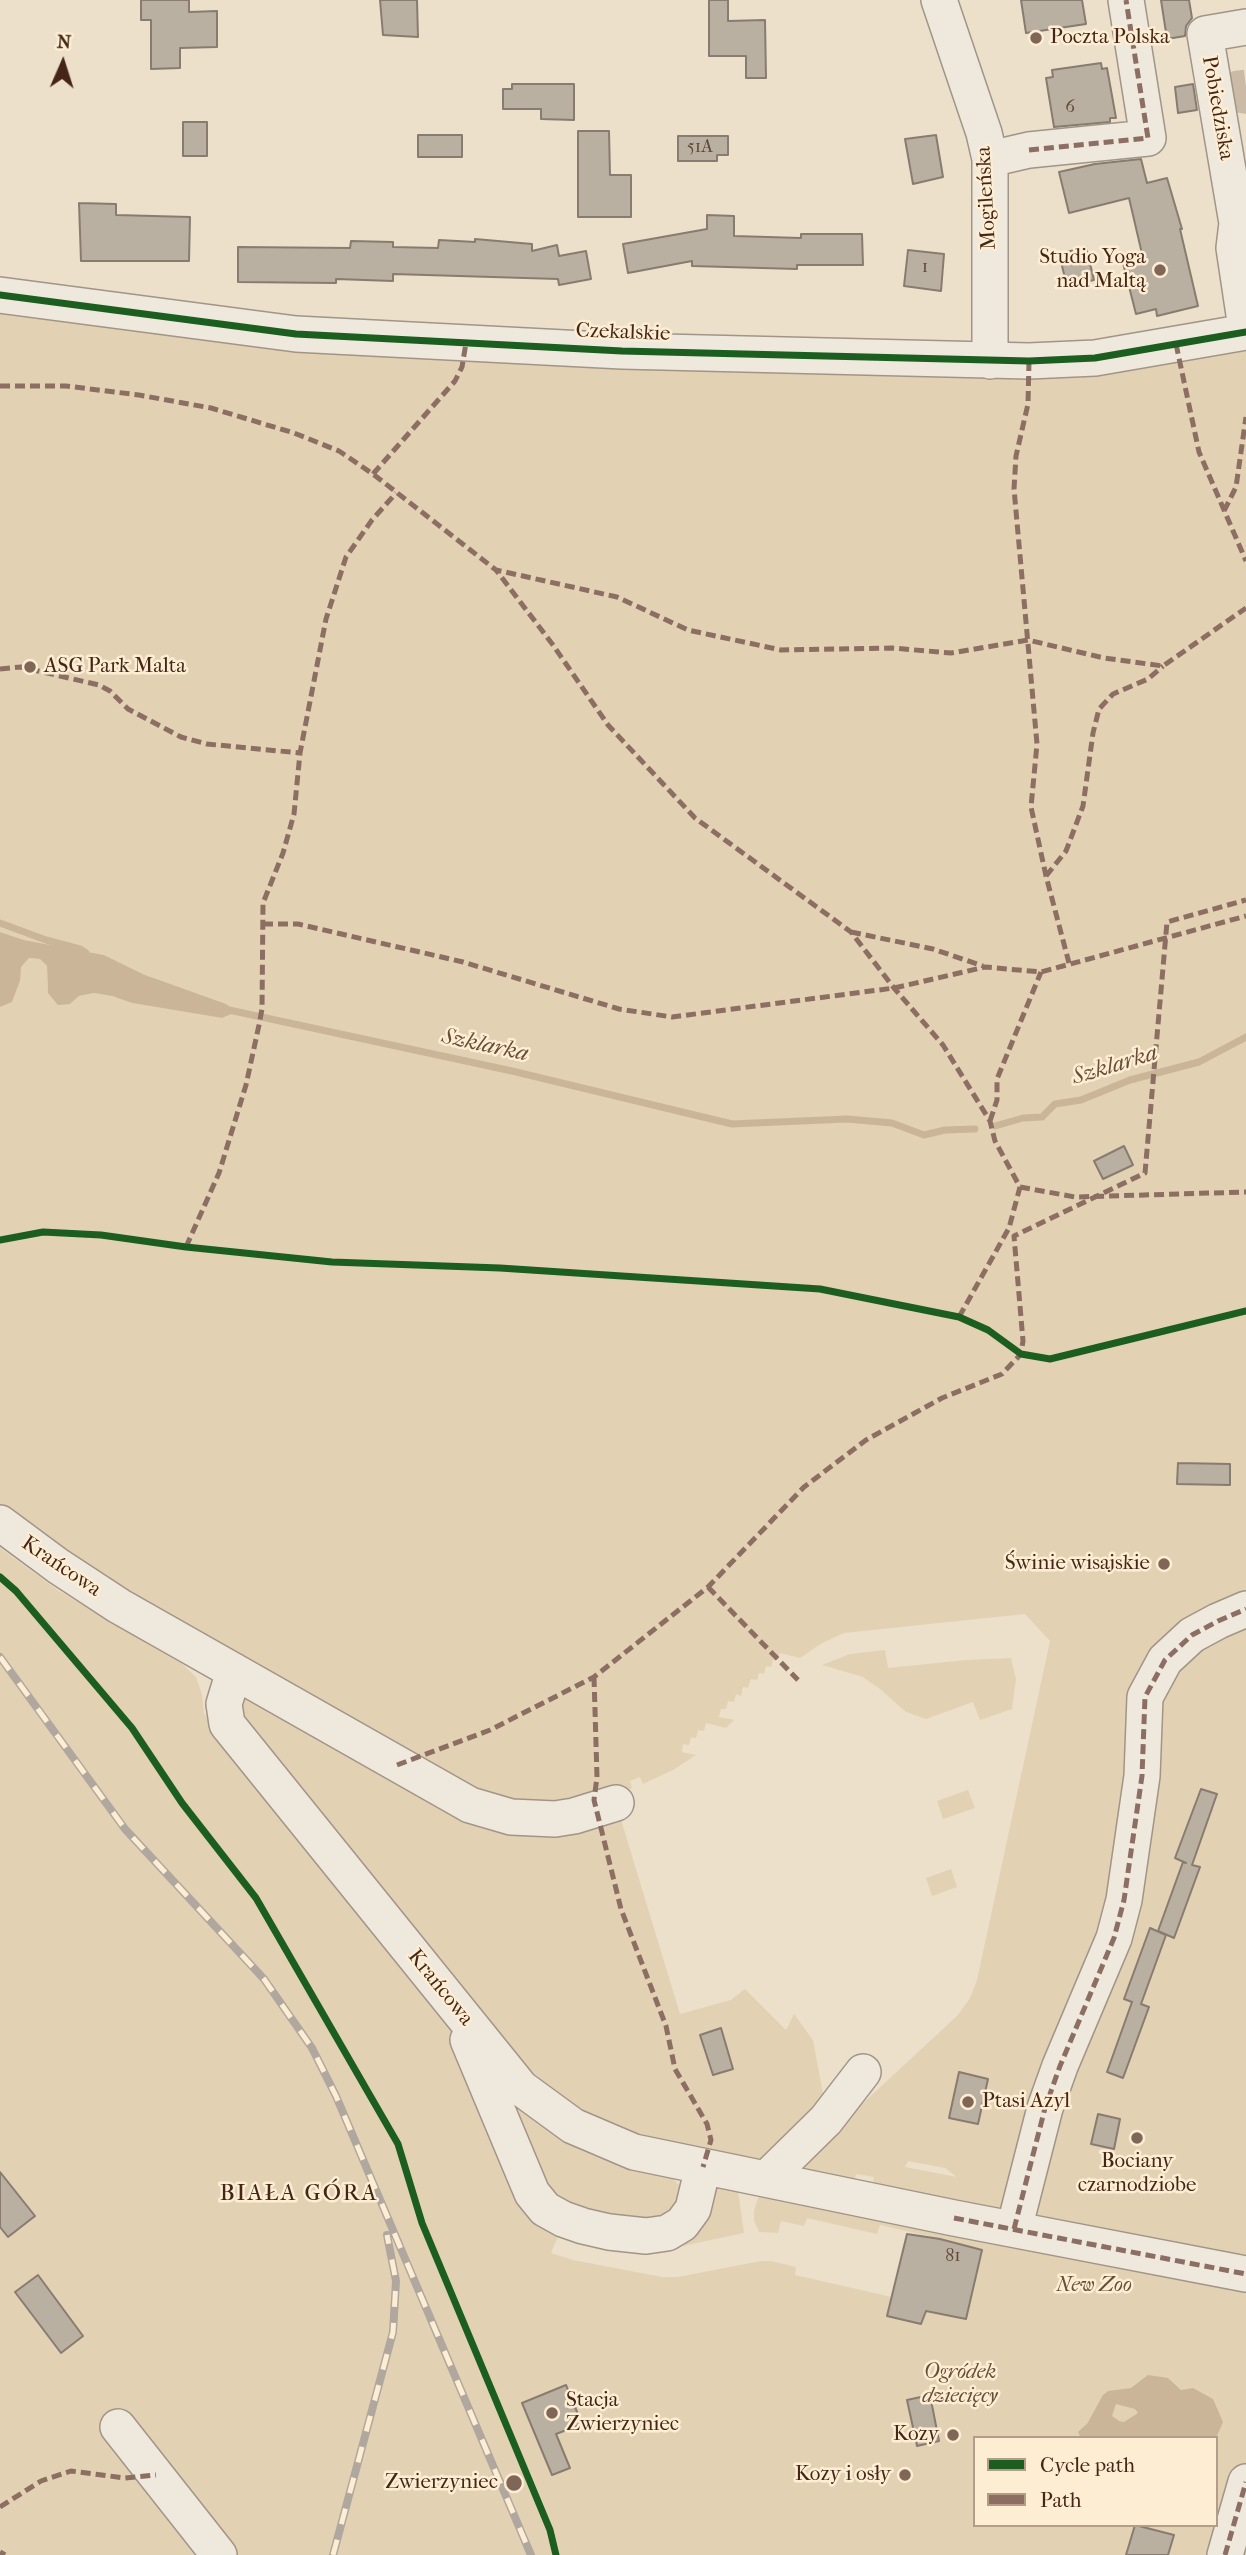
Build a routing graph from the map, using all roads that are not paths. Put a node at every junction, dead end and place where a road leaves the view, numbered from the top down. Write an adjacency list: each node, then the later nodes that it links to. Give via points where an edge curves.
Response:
1 (939, 0): 5 (street, Mogileńska)
2 (1126, 0): 5 (street, via 1148,138 1029,150)
3 (1246, 27): 6 (street, Pobiedziska, via 1205,34)
4 (1234, 112): 6 (street, via 1244,180)
5 (990, 159): 9 (street, Mogileńska)
6 (1241, 223): 8 (street, Pobiedziska, via 1234,248)
7 (0, 295): 9 (street, Czekalskie, via 296,334 622,351)
8 (1246, 330): 9 (street, Czekalskie, via 1095,358)
9 (989, 361)
10 (0, 1523): 12 (street, Krańcowa, via 119,1606)
11 (1246, 1609): 18 (street, via 1192,1635 1165,1660 1146,1698 1142,1776 1124,1900 1114,1938 1045,2108)
12 (234, 1671): 13 (street, Krańcowa, via 480,1808 511,1817 555,1819); 14 (street, Krańcowa, via 224,1704 227,1724)
13 (616, 1803)
14 (456, 2009): 16 (street, Krańcowa, via 521,2088 573,2126 634,2152); 16 (street, via 522,2174 545,2209 583,2227 646,2236 667,2233 682,2224 693,2209)
15 (863, 2072): 17 (street, via 826,2120)
16 (703, 2167): 17 (street, Krańcowa)
17 (766, 2179): 18 (street, Krańcowa)
18 (1014, 2228): 19 (street, Krańcowa)
19 (1246, 2274)
20 (118, 2427): 22 (street)
21 (1246, 2482): 23 (street)
22 (219, 2555)
23 (1225, 2555)

